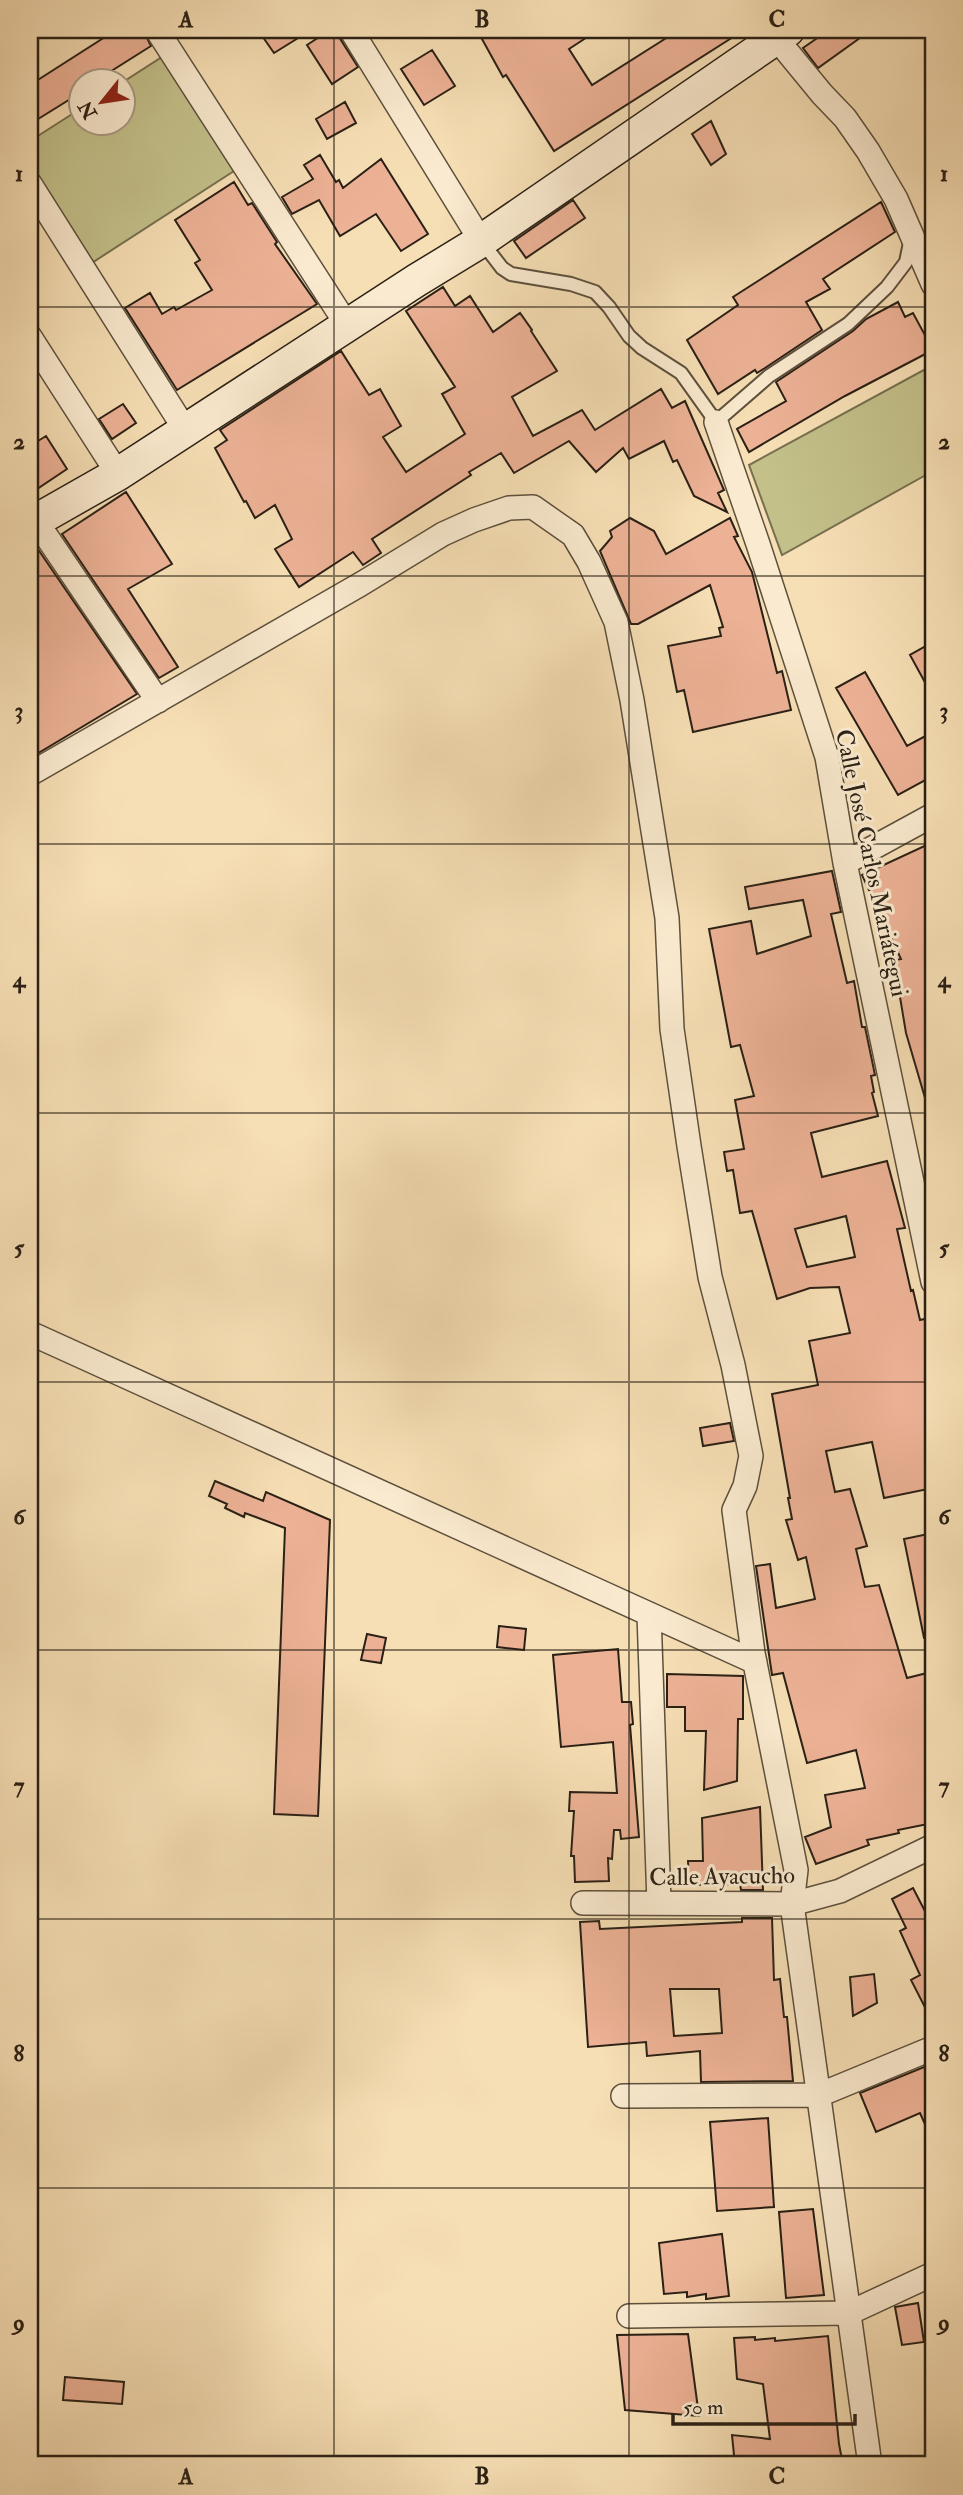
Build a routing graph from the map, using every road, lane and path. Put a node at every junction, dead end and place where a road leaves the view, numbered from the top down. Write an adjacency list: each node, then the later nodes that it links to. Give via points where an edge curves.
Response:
1 (157, 30): 8 (street)
2 (351, 30): 6 (street)
3 (782, 34): 5 (street, via 868,151); 6 (street)
4 (30, 184): 11 (street)
5 (912, 234): 7 (street); 10 (lane, via 905,262 887,287 848,324 769,376)
6 (481, 241): 8 (street); 10 (lane, via 511,274 594,292 629,336 681,373)
7 (933, 284)
8 (346, 325): 11 (street)
9 (30, 337): 12 (street)
10 (716, 422): 17 (street, Calle José Carlos Mariátegui, via 827,757)
11 (186, 431): 12 (street)
12 (118, 474): 13 (street)
13 (32, 519): 14 (street)
14 (158, 701): 15 (street); 21 (street, via 474,520 533,507 573,535 616,622 632,700 665,905 672,1029 689,1146 710,1277 751,1456 734,1510)
15 (30, 774)
16 (933, 815): 17 (street)
17 (845, 863): 18 (street, Calle José Carlos Mariátegui)
18 (933, 1279)
19 (30, 1333): 20 (street)
20 (649, 1614): 21 (street); 24 (street)
21 (755, 1662): 25 (street, via 796,1870)
22 (933, 1846): 25 (street, Calle Ayacucho, via 840,1891)
23 (583, 1903): 24 (street, Calle Ayacucho)
24 (659, 1903): 25 (street, Calle Ayacucho)
25 (792, 1904): 27 (street)
26 (933, 2048): 27 (street)
27 (819, 2095): 28 (street); 30 (street)
28 (622, 2096)
29 (933, 2273): 30 (street)
30 (849, 2313): 31 (street); 32 (street)
31 (629, 2315)
32 (870, 2465)

